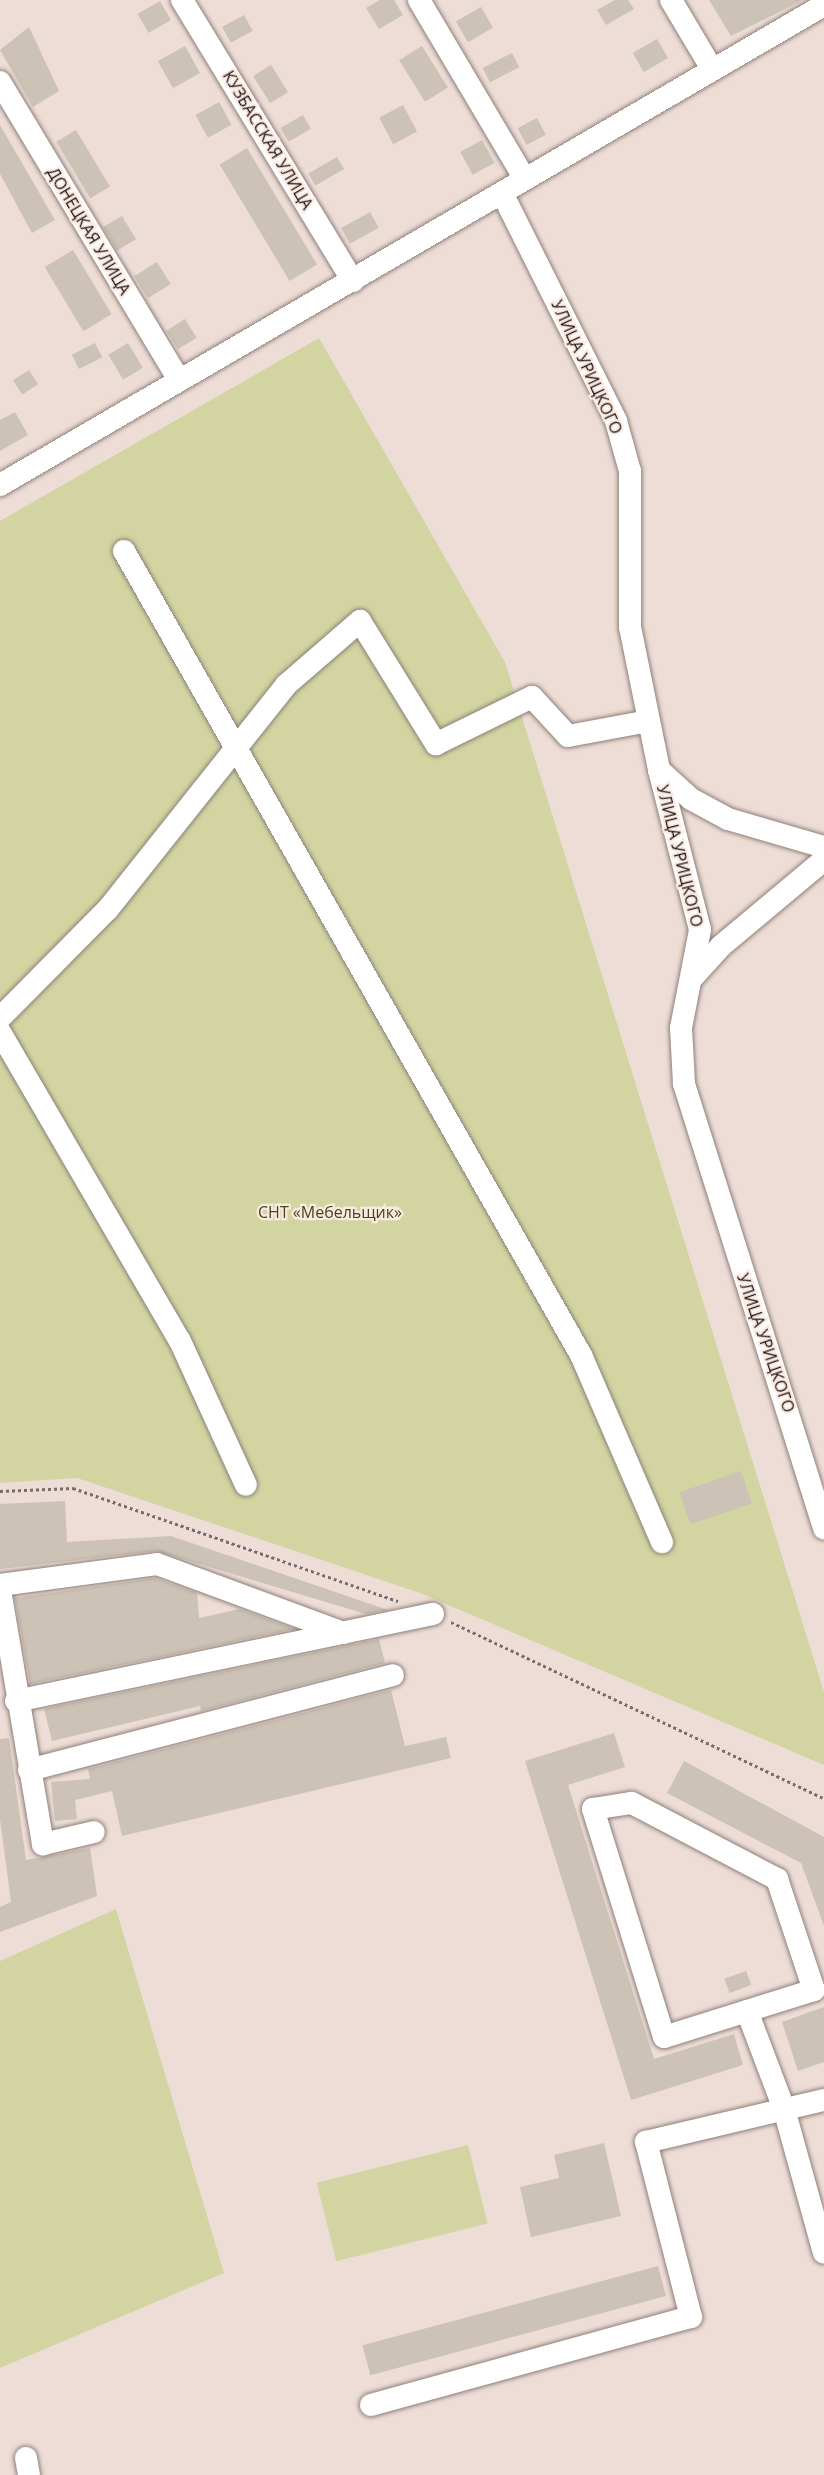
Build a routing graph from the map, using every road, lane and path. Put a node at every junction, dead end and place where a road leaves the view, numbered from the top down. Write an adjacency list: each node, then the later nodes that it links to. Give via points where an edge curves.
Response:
1 (182, 0): 9 (street, КУЗБАССКАЯ УЛИЦА)
2 (418, 0): 7 (street)
3 (671, 0): 5 (street)
4 (824, 5): 5 (street)
5 (712, 69): 7 (street)
6 (0, 82): 10 (street, ДОНЕЦКАЯ УЛИЦА)
7 (525, 179): 8 (street)
8 (502, 194): 9 (street); 13 (street, УЛИЦА УРИЦКОГО, via 616,421 630,471 630,627)
9 (354, 281): 10 (street)
10 (179, 380): 11 (street)
11 (0, 485)
12 (124, 551): 14 (street)
13 (649, 721): 14 (street, via 568,736 532,697 436,744 360,621 286,686); 15 (street, УЛИЦА УРИЦКОГО)
14 (236, 747): 19 (street, via 108,909); 23 (street, via 581,1355)
15 (659, 770): 16 (street, via 691,799 728,819); 18 (street, УЛИЦА УРИЦКОГО, via 700,930)
16 (824, 847)
17 (824, 860): 18 (street, via 721,946)
18 (694, 976): 22 (street, УЛИЦА УРИЦКОГО, via 681,1028 684,1084)
19 (0, 1018)
20 (0, 1032): 21 (street, via 180,1341)
21 (246, 1485)
22 (824, 1528)
23 (662, 1542)
24 (0, 1585): 27 (street, via 157,1563)
25 (0, 1590): 29 (street)
26 (433, 1614): 27 (street)
27 (344, 1633): 29 (street)
28 (393, 1675): 30 (street)
29 (16, 1701): 30 (street)
30 (29, 1770): 31 (street, via 43,1844)
31 (94, 1832)
32 (747, 2011): 32 (street, via 664,2037 593,1809 632,1803 777,1880 814,1990); 34 (street)
33 (824, 2100): 34 (street)
34 (784, 2109): 35 (street); 36 (street, via 646,2142 692,2317)
35 (824, 2253)
36 (371, 2405)

